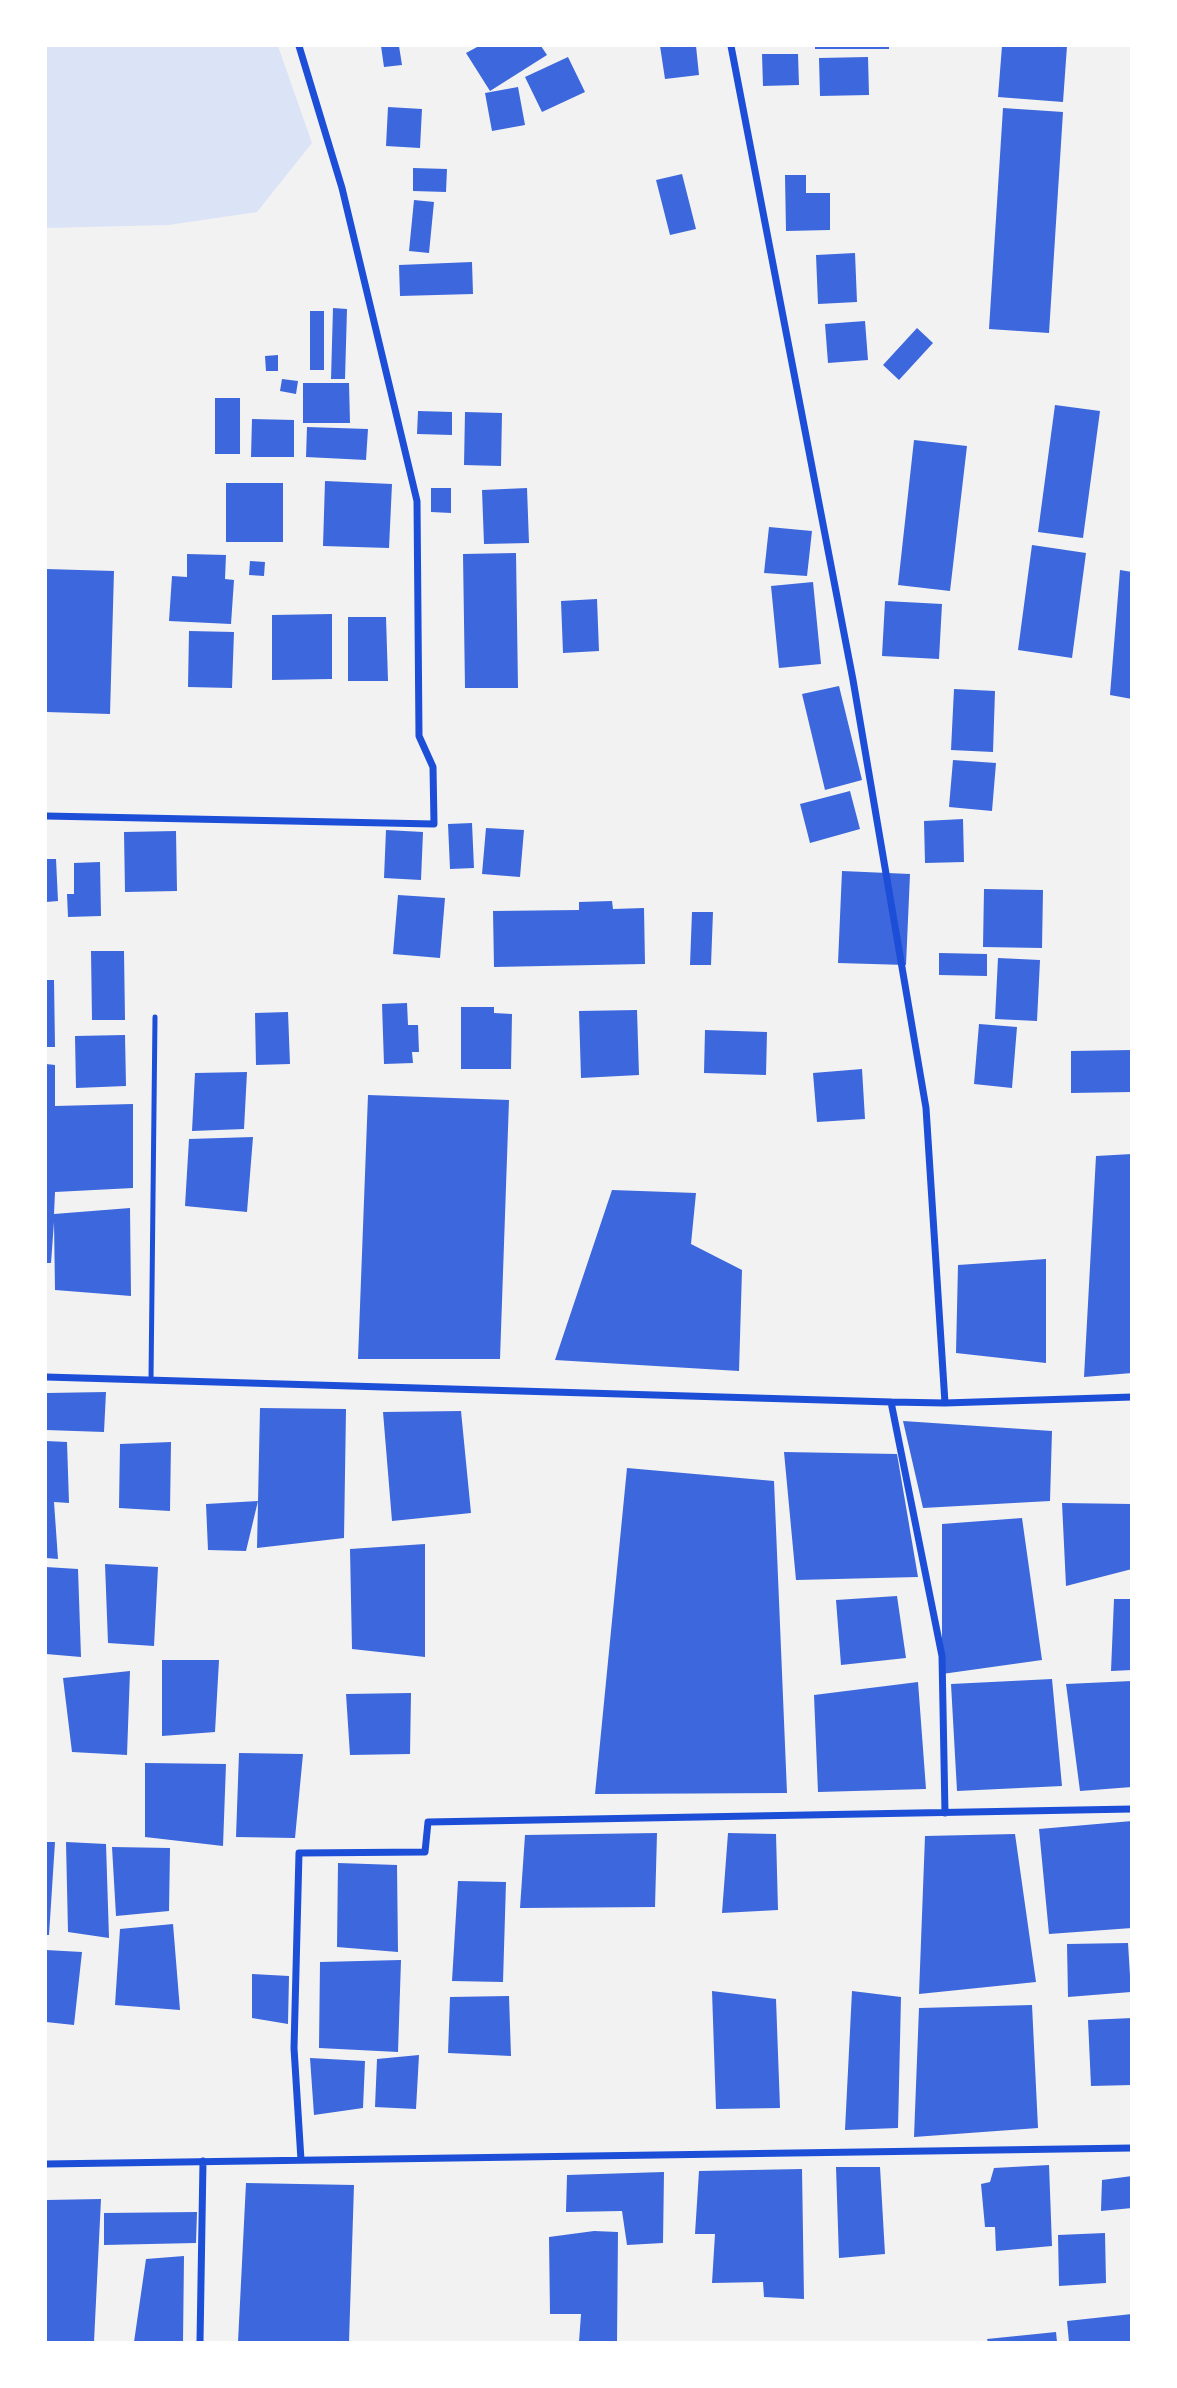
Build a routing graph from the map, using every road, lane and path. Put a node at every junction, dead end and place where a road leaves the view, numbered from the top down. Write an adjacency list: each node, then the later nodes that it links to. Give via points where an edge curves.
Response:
1 (299, 46): 3 (street, via 342,188 417,501 419,736 433,767 434,824)
2 (731, 46): 9 (street, via 853,680 926,1108)
3 (46, 816)
4 (155, 1017): 6 (lane)
5 (46, 1377): 6 (street)
6 (151, 1380): 8 (street)
7 (1132, 1396): 9 (street)
8 (891, 1402): 9 (street); 11 (street, via 942,1656)
9 (945, 1403)
10 (1132, 1809): 11 (street)
11 (945, 1813): 13 (street, via 428,1822 425,1852 299,1853 294,2048)
12 (1132, 2148): 13 (street)
13 (301, 2160): 14 (street)
14 (203, 2161): 15 (street); 16 (street)
15 (46, 2164)
16 (200, 2343)

